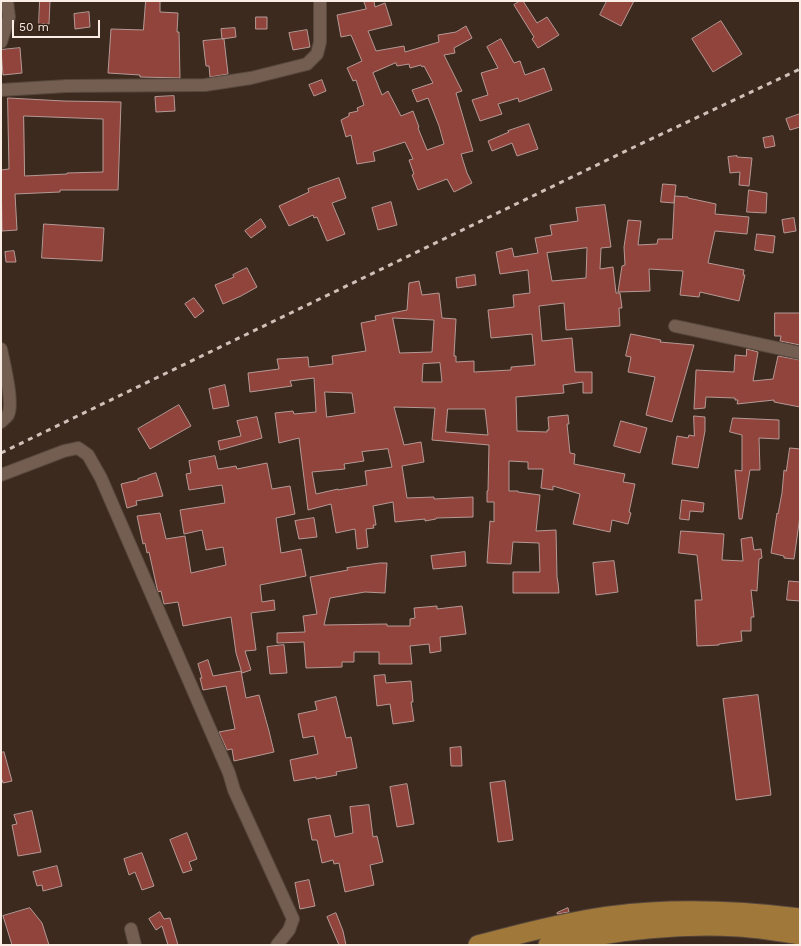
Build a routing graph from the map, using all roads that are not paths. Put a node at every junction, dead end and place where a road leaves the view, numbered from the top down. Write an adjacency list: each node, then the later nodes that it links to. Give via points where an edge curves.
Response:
1 (7, 1): 3 (street, via 9,17)
2 (320, 1): 4 (street, via 320,42 317,54 307,64 251,78 205,85 67,86)
3 (1, 42)
4 (1, 90)
5 (674, 326): 7 (street)
6 (1, 349): 8 (street, via 10,403 8,415)
7 (800, 353)
8 (1, 422)
9 (1, 475): 14 (street, via 64,451 78,448 88,455 101,478 229,773 234,790 293,919 289,930)
10 (800, 918): 15 (highway, via 718,911 650,912 569,923)
11 (131, 929): 13 (street)
12 (800, 935): 16 (highway, via 739,927 671,927 598,935)
13 (135, 945)
14 (277, 945)
15 (478, 945)
16 (548, 945)

